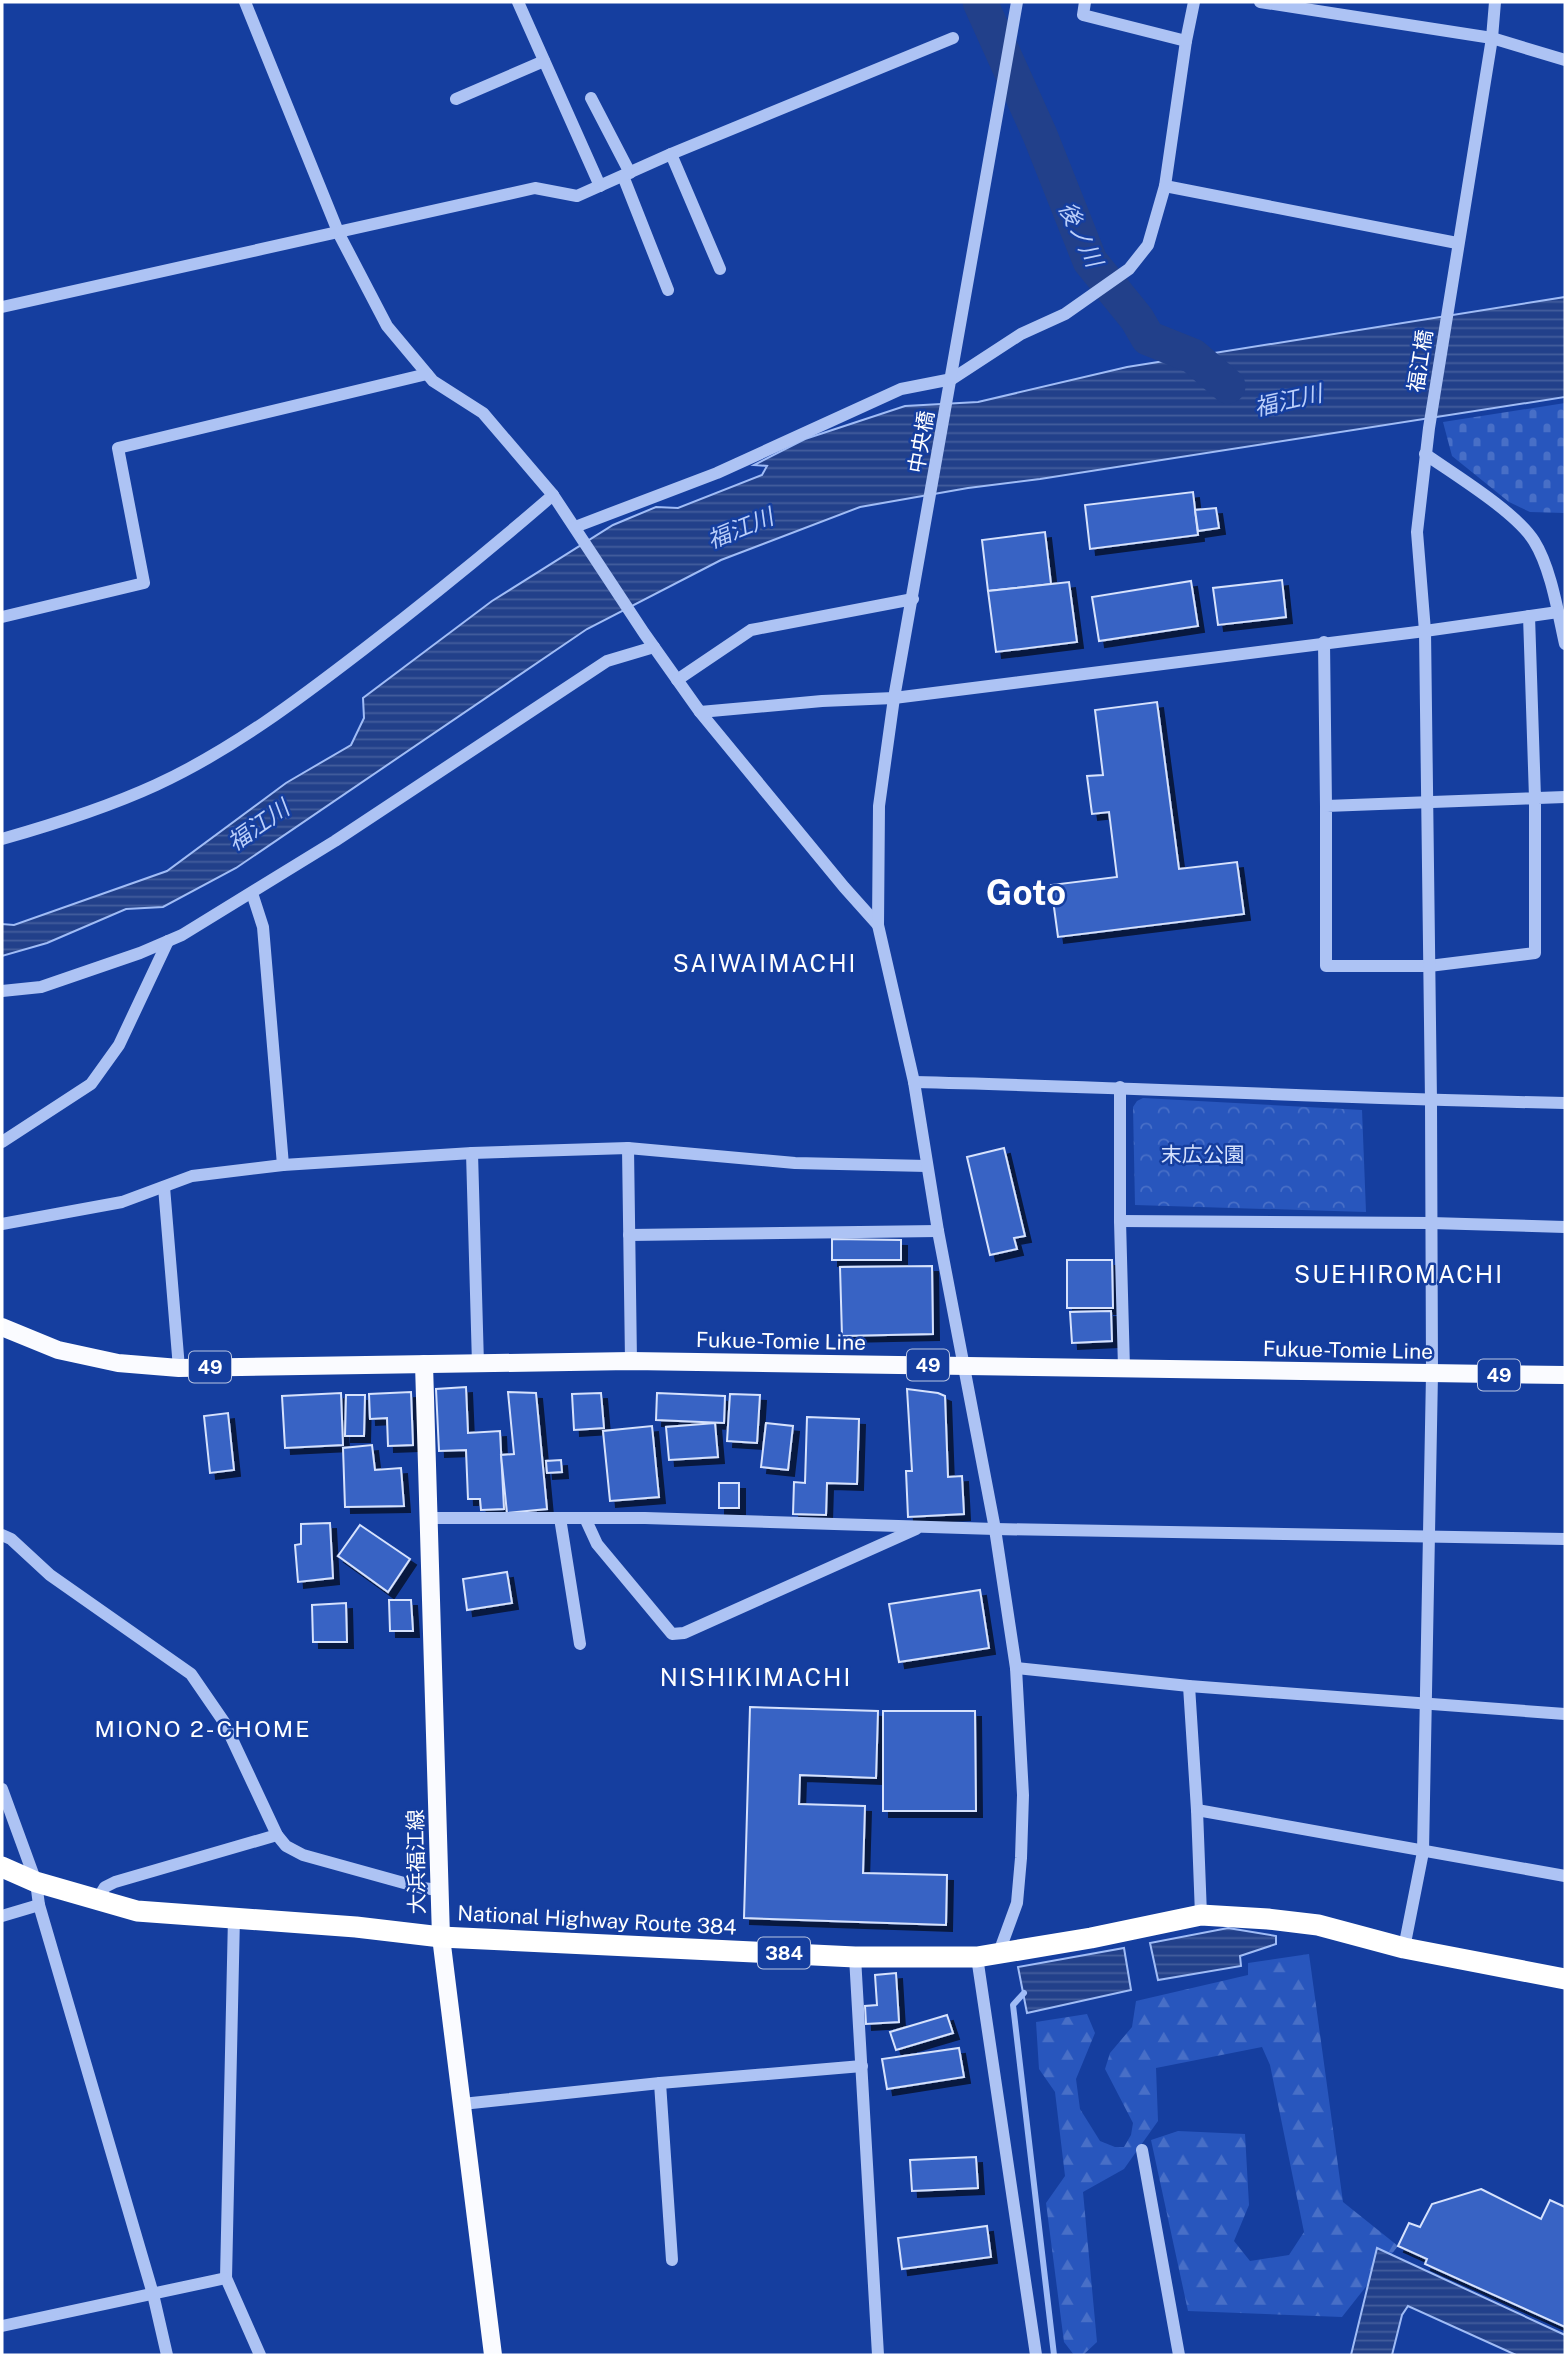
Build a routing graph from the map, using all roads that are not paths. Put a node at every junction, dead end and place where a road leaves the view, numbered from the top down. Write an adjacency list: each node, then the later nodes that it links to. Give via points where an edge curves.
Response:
1 (245, 2): 19 (street)
2 (518, 2): 12 (street)
3 (1017, 2): 25 (street, 中央橋)
4 (1085, 2): 10 (street, via 1083,15)
5 (1194, 2): 10 (street)
6 (1260, 2): 9 (street)
7 (1495, 2): 9 (street, 福江橋)
8 (953, 38): 15 (street)
9 (1492, 38): 11 (street); 20 (street, 福江橋)
10 (1186, 41): 18 (street)
11 (1565, 60)
12 (544, 61): 14 (street); 17 (street)
13 (591, 98): 16 (street)
14 (456, 99)
15 (671, 154): 16 (street); 21 (street)
16 (626, 174): 17 (street); 22 (street)
17 (600, 186): 19 (street, via 578,196 535,188)
18 (1165, 186): 20 (street); 25 (street, via 1148,245 1129,269 1065,314 1021,334)
19 (339, 234): 23 (street); 24 (street, via 387,326)
20 (1457, 243): 26 (street, 福江橋)
21 (720, 270)
22 (668, 290)
23 (2, 307)
24 (427, 374): 27 (street, via 483,413); 32 (street, via 118,448 144,583)
25 (952, 379): 28 (street, via 901,389 717,473); 29 (street, 中央橋)
26 (1425, 454): 30 (street, via 1513,517 1534,541); 33 (street, 福江橋, via 1417,532)
27 (553, 495): 28 (street); 44 (street, via 465,571 302,697 233,742 159,784 103,808)
28 (575, 527): 36 (street)
29 (913, 599): 37 (street, via 751,630); 38 (street, 中央橋)
30 (1558, 612): 31 (street); 35 (street)
31 (1529, 616): 33 (street); 41 (street)
32 (2, 617)
33 (1425, 631): 34 (street); 42 (street, 福江橋)
34 (1324, 642): 38 (street); 43 (street)
35 (1565, 644)
36 (654, 648): 37 (street); 45 (street, via 607,662 586,674)
37 (677, 680): 39 (street)
38 (894, 698): 39 (street); 46 (street, 中央橋, via 879,806)
39 (701, 712): 46 (street)
40 (1565, 797): 41 (street)
41 (1535, 798): 42 (street); 48 (street, via 1535,953)
42 (1427, 803): 43 (street); 48 (street, 福江橋)
43 (1326, 806): 48 (street, via 1326,966)
44 (2, 839)
45 (252, 893): 47 (street); 57 (street, via 263,927)
46 (878, 925): 50 (street)
47 (169, 941): 49 (street, via 41,987); 54 (street, via 119,1045 91,1084)
48 (1429, 966): 52 (street, 福江橋)
49 (2, 991)
50 (914, 1082): 51 (street); 58 (street)
51 (1120, 1087): 52 (street); 60 (street)
52 (1431, 1101): 53 (street); 61 (street, 福江橋)
53 (1565, 1103)
54 (2, 1142)
55 (628, 1148): 56 (street); 58 (street, via 795,1163); 65 (street)
56 (472, 1153): 57 (street); 69 (street)
57 (283, 1165): 59 (street, via 192,1176)
58 (927, 1166): 64 (street)
59 (164, 1188): 62 (street, via 122,1202); 71 (street)
60 (1119, 1221): 61 (street); 72 (street)
61 (1431, 1223): 63 (street); 73 (street, 福江橋)
62 (2, 1224)
63 (1565, 1227)
64 (938, 1231): 65 (street); 70 (street)
65 (629, 1235): 67 (street)
66 (2, 1327): 71 (main road, Fukue-Tomie Line / 49, via 58,1350 118,1363)
67 (631, 1361): 69 (main road, Fukue-Tomie Line / 49); 70 (main road, Fukue-Tomie Line / 49)
68 (424, 1364): 69 (main road, Fukue-Tomie Line / 49); 71 (main road, Fukue-Tomie Line / 49); 75 (main road, 大浜福江線)
69 (478, 1364)
70 (964, 1366): 72 (main road, Fukue-Tomie Line / 49); 79 (street)
71 (179, 1368)
72 (1124, 1368): 73 (main road, Fukue-Tomie Line / 49)
73 (1432, 1374): 74 (main road, Fukue-Tomie Line / 49); 81 (street, 福江橋)
74 (1565, 1375)
75 (428, 1518): 76 (street); 95 (main road, 大浜福江線)
76 (560, 1518): 77 (street); 83 (street)
77 (585, 1518): 78 (street); 78 (street, via 597,1544 672,1634 684,1633)
78 (920, 1527): 79 (street)
79 (995, 1529): 81 (street); 84 (street)
80 (2, 1535): 90 (street, via 50,1575 191,1674 224,1722)
81 (1429, 1537): 82 (street); 86 (street, 福江橋)
82 (1565, 1539)
83 (580, 1644)
84 (1016, 1668): 85 (street); 103 (street, via 1023,1795 1017,1903)
85 (1189, 1686): 86 (street); 89 (street)
86 (1426, 1703): 87 (street); 91 (street, 福江橋)
87 (1565, 1714)
88 (2, 1789): 94 (street)
89 (1197, 1810): 91 (street); 98 (street)
90 (277, 1836): 95 (street, via 303,1855); 96 (street, via 115,1882 104,1887)
91 (1423, 1852): 93 (street); 102 (street, 福江橋)
92 (2, 1867): 94 (highway, National Highway Route 384 / 384)
93 (1565, 1875)
94 (36, 1882): 96 (highway, National Highway Route 384 / 384); 97 (street)
95 (440, 1890): 101 (main road, 大浜福江線)
96 (97, 1900): 100 (highway, National Highway Route 384 / 384, via 137,1911)
97 (39, 1905): 99 (street); 112 (street)
98 (1201, 1915): 102 (highway, National Highway Route 384 / 384, via 1318,1925); 103 (highway, National Highway Route 384 / 384)
99 (2, 1916)
100 (234, 1917): 101 (highway, National Highway Route 384 / 384); 111 (street)
101 (440, 1937): 104 (highway, National Highway Route 384 / 384); 108 (main road, 大浜福江線)
102 (1404, 1948): 105 (highway, National Highway Route 384 / 384)
103 (988, 1956): 104 (highway, National Highway Route 384 / 384); 118 (street)
104 (855, 1957): 106 (street)
105 (1565, 1979)
106 (862, 2066): 107 (street); 117 (street)
107 (660, 2083): 108 (street); 110 (street)
108 (462, 2104): 116 (main road, 大浜福江線)
109 (1142, 2150): 119 (street)
110 (672, 2260)
111 (226, 2278): 112 (street); 115 (street)
112 (153, 2294): 113 (street); 114 (street)
113 (2, 2326)
114 (167, 2355)
115 (260, 2355)
116 (494, 2355)
117 (878, 2355)
118 (1035, 2355)
119 (1179, 2355)

